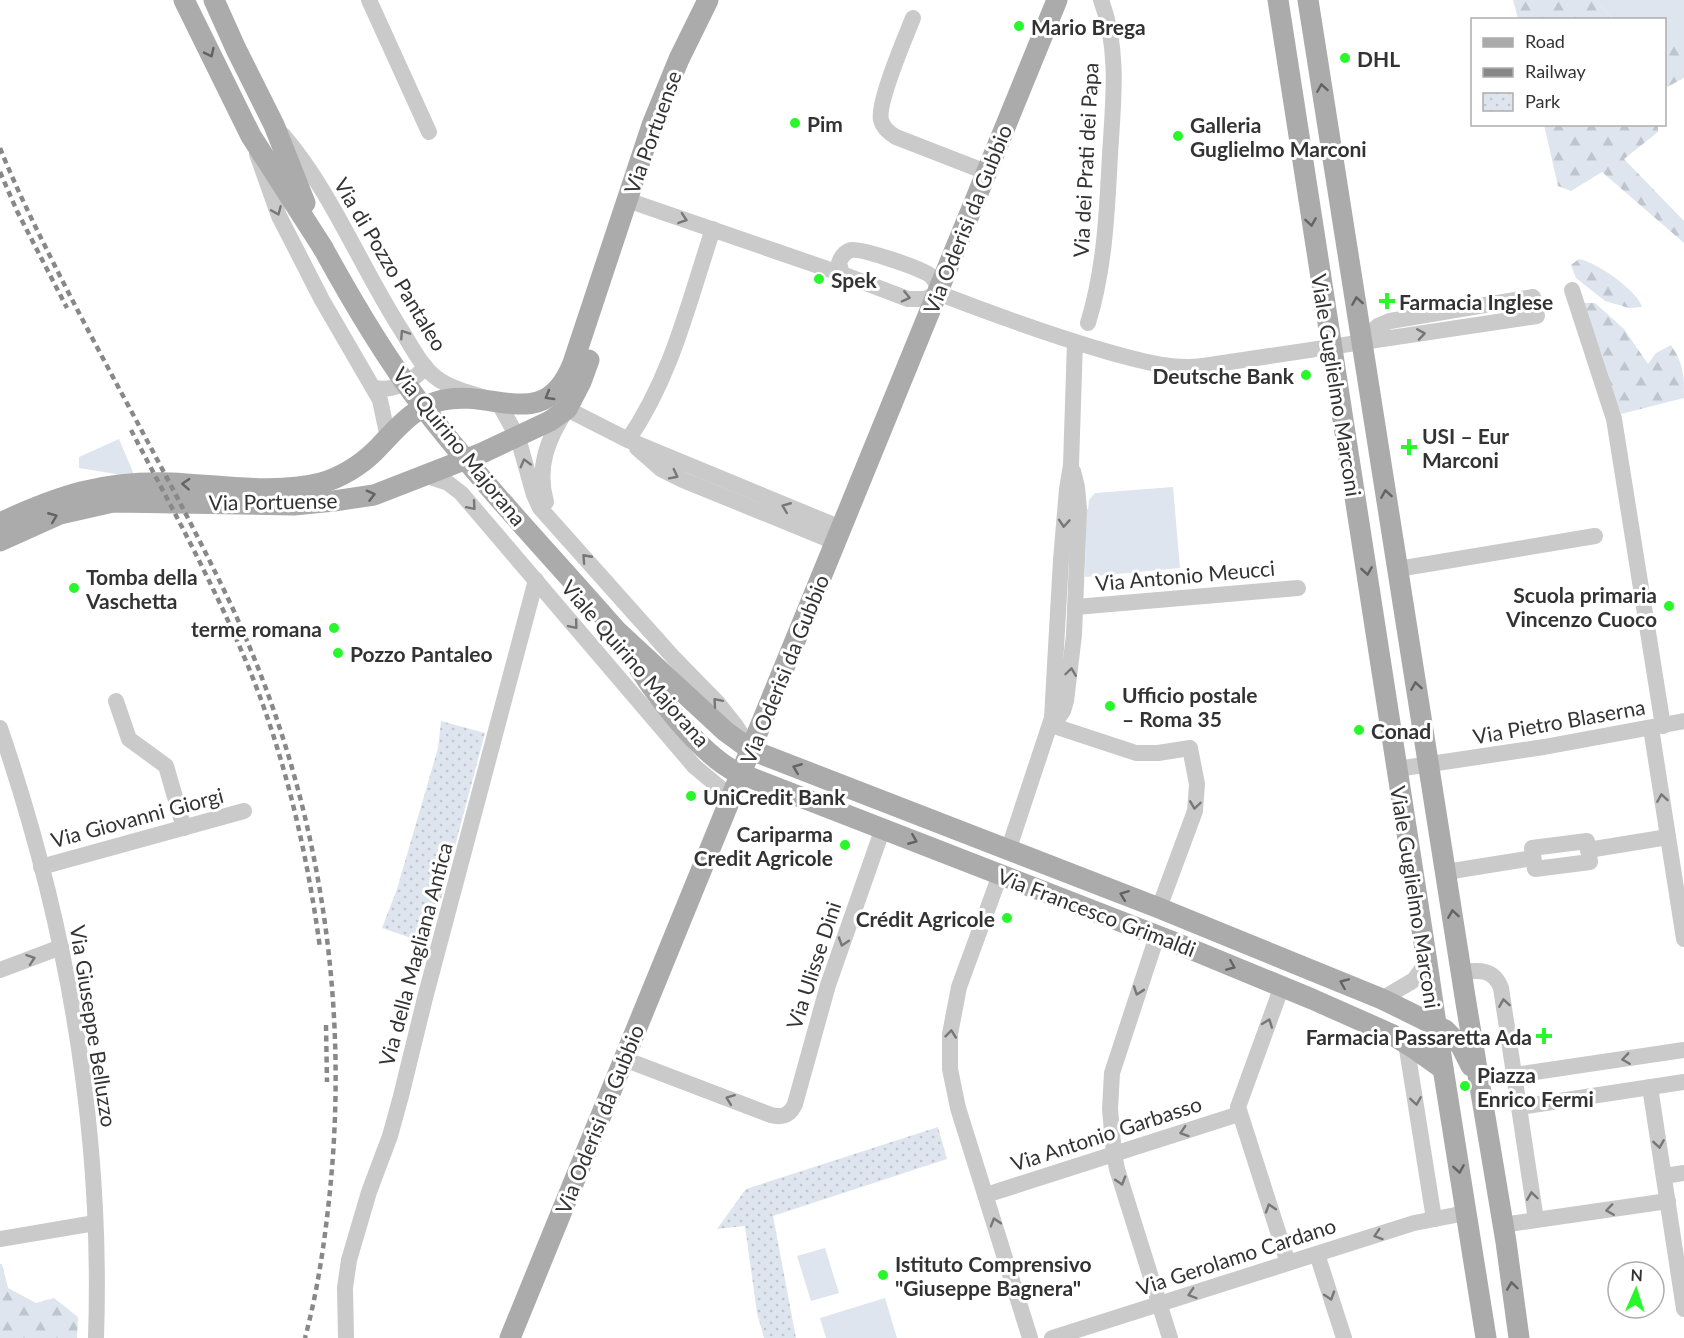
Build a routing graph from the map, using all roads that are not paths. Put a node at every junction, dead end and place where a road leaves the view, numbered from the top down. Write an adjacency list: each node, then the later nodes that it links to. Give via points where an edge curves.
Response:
1 (184, 0): 12 (main road, Via Quirino Majorana, one-way to 12)
2 (214, 0): 10 (main road, Via Quirino Majorana)
3 (369, 0): 11 (street)
4 (708, 0): 14 (main road, Via Portuense, via 662,97)
5 (1057, 0): 13 (main road, Via Oderisi da Gubbio)
6 (1101, 0): 21 (street, Via dei Prati dei Papa, via 1112,33 1114,81 1103,259)
7 (1278, 0): 24 (main road, Viale Guglielmo Marconi, one-way to 24)
8 (1308, 0): 22 (main road, Viale Guglielmo Marconi, one-way to 8)
9 (913, 18): 13 (street, via 882,105 882,124 896,137)
10 (274, 125): 16 (main road, Via Quirino Majorana); 25 (street, Via di Pozzo Pantaleo, one-way to 10, via 373,284 315,179)
11 (429, 132)
12 (251, 136): 16 (main road, Via Quirino Majorana); 26 (street, Via Quirino Majorana, one-way to 26, via 279,216 322,300)
13 (986, 172): 20 (main road, Via Oderisi da Gubbio)
14 (627, 200): 15 (street, one-way to 15); 17 (main road, Via Portuense)
15 (713, 229): 18 (street); 31 (street, via 660,384)
16 (322, 248): 43 (main road, Via Quirino Majorana, bridge, via 370,330 421,404)
17 (606, 268): 27 (main road, Via Portuense, one-way to 27, via 560,389 535,402); 28 (main road, Via Portuense, via 604,304 594,345)
18 (842, 274): 20 (street, one-way to 20, via 908,299 925,299); 20 (street, via 839,263 843,255 861,251 924,272 936,283)
19 (1572, 290): 47 (street, via 1614,418)
20 (938, 293): 23 (street); 36 (main road, Via Oderisi da Gubbio)
21 (1090, 317)
22 (1363, 341): 22 (street, one-way to 22, via 1377,341 1537,316 1533,297 1390,321 1378,326); 24 (street); 39 (main road, Viale Guglielmo Marconi, one-way to 22)
23 (1075, 342): 24 (street, via 1146,362 1184,367); 32 (street)
24 (1332, 347): 52 (main road, Viale Guglielmo Marconi, one-way to 52)
25 (425, 366): 26 (street, via 418,375 390,389); 27 (street, Via di Pozzo Pantaleo, via 447,384)
26 (374, 387): 29 (street, Via Quirino Majorana)
27 (498, 402): 29 (main road, Via Portuense, via 438,401 411,414); 30 (street)
28 (567, 409): 30 (main road, Via Portuense); 31 (street); 35 (street, via 550,436 543,464 543,492)
29 (388, 438): 34 (main road, Via Portuense, one-way to 34, via 360,463 322,483 284,488 120,485 75,492)
30 (518, 438): 33 (main road, Via Portuense); 35 (street, one-way to 30, via 536,501)
31 (628, 440): 36 (street, via 653,463 683,480)
32 (1071, 465): 42 (street, via 1079,502); 46 (street, one-way to 46, via 1066,489)
33 (424, 475): 38 (main road, Via Portuense, one-way to 33, via 60,514 100,504 319,503 374,495); 40 (street, Via Quirino Majorana, one-way to 40, via 448,483 461,493)
34 (0, 523)
35 (554, 523): 49 (street, one-way to 35, via 717,702)
36 (838, 535): 49 (main road, Via Oderisi da Gubbio)
37 (1595, 536): 39 (street)
38 (0, 541)
39 (1398, 569): 50 (main road, Viale Guglielmo Marconi, one-way to 39)
40 (536, 580): 54 (street, Viale Quirino Majorana, one-way to 54, via 694,766); 99 (street, Via della Magliana Antica, via 390,1136 349,1260)
41 (1298, 588): 42 (street, Via Antonio Meucci)
42 (1076, 607): 46 (street, one-way to 42, via 1061,715 1066,701)
43 (617, 631): 49 (main road, Via Quirino Majorana, via 725,731); 53 (main road, Via Quirino Majorana, via 636,665 677,718 716,759)
44 (116, 701): 56 (street, via 129,739 166,766)
45 (1684, 722): 47 (street, Via Pietro Blaserna)
46 (1051, 725): 59 (street); 63 (street, one-way to 63, via 1136,753 1190,748 1197,784 1196,806)
47 (1657, 727): 50 (street, Via Pietro Blaserna); 58 (street, one-way to 47)
48 (0, 728): 51 (street, Via Giuseppe Belluzzo)
49 (751, 750): 53 (main road, Via Oderisi da Gubbio); 59 (main road, Via Francesco Grimaldi, one-way to 49)
50 (1435, 764): 52 (street, Viale Guglielmo Marconi); 61 (main road, Viale Guglielmo Marconi)
51 (7, 768): 60 (street, Via Giuseppe Belluzzo)
52 (1397, 769): 67 (main road, Viale Guglielmo Marconi)
53 (741, 774): 54 (main road, Via Oderisi da Gubbio); 57 (main road, Via Francesco Grimaldi)
54 (731, 797): 75 (main road, Via Oderisi da Gubbio)
55 (244, 811): 56 (street, Via Giovanni Giorgi)
56 (184, 828): 60 (street, Via Giovanni Giorgi)
57 (883, 828): 62 (main road, Via Francesco Grimaldi, one-way to 62); 75 (street, Via Ulisse Dini, one-way to 75, via 823,1001 790,1113 771,1115)
58 (1668, 837): 61 (street, via 1588,850 1590,862 1535,869 1533,858); 65 (street)
59 (1008, 851): 63 (main road, Via Francesco Grimaldi, one-way to 59)
60 (41, 867): 66 (street, Via Giuseppe Belluzzo)
61 (1446, 872): 69 (main road, Viale Guglielmo Marconi, one-way to 61)
62 (1000, 875): 64 (main road, Via Francesco Grimaldi); 86 (street, one-way to 62, via 955,1098 951,1026 959,987)
63 (1159, 908): 71 (main road, Via Francesco Grimaldi, one-way to 63)
64 (1157, 936): 70 (main road, Via Francesco Grimaldi, one-way to 70); 83 (street, one-way to 83, via 1112,1073)
65 (1684, 939)
66 (61, 947): 68 (street, one-way to 66); 91 (street, Via Giuseppe Belluzzo, via 84,1087)
67 (1427, 962): 71 (street, via 1414,980); 72 (main road, Viale Guglielmo Marconi)
68 (0, 969)
69 (1462, 972): 77 (street, one-way to 69, via 1498,980 1483,970); 79 (main road)
70 (1282, 986): 73 (main road, Via Francesco Grimaldi); 82 (street, one-way to 70, via 1238,1103)
71 (1382, 999): 72 (main road, Via Francesco Grimaldi)
72 (1436, 1024): 76 (main road); 79 (main road, via 1461,1046)
73 (1406, 1043): 76 (main road, Via Francesco Grimaldi); 89 (street, one-way to 89)
74 (1684, 1050): 77 (street, one-way to 77)
75 (624, 1059): 100 (main road, Via Oderisi da Gubbio)
76 (1443, 1070): 88 (main road, one-way to 88)
77 (1515, 1075): 81 (street)
78 (1684, 1082): 80 (street)
79 (1480, 1086): 92 (main road)
80 (1650, 1087): 81 (street); 85 (street, one-way to 85)
81 (1520, 1107): 90 (street, one-way to 81)
82 (1239, 1114): 83 (street, Via Antonio Garbasso, one-way to 83); 95 (street, one-way to 82)
83 (1114, 1154): 86 (street, Via Antonio Garbasso); 96 (street, one-way to 96)
84 (1684, 1173): 85 (street)
85 (1664, 1176): 87 (street)
86 (986, 1195): 101 (street, one-way to 86)
87 (1668, 1202): 90 (street, one-way to 90); 97 (street)
88 (1466, 1213): 89 (street); 105 (main road)
89 (1434, 1219): 94 (street, Via Gerolamo Cardano, one-way to 94)
90 (1536, 1221): 92 (street)
91 (95, 1223): 93 (street); 98 (street, Via Giuseppe Belluzzo)
92 (1504, 1229): 106 (main road, one-way to 92)
93 (0, 1239)
94 (1317, 1254): 95 (street, Via Gerolamo Cardano); 104 (street, one-way to 104)
95 (1288, 1263): 96 (street, Via Gerolamo Cardano, one-way to 96)
96 (1159, 1305): 102 (street, Via Gerolamo Cardano); 103 (street)
97 (1684, 1309)
98 (96, 1338)
99 (346, 1338)
100 (510, 1338)
101 (1030, 1338)
102 (1052, 1338)
103 (1170, 1338)
104 (1344, 1338)
105 (1486, 1338)
106 (1519, 1338)

